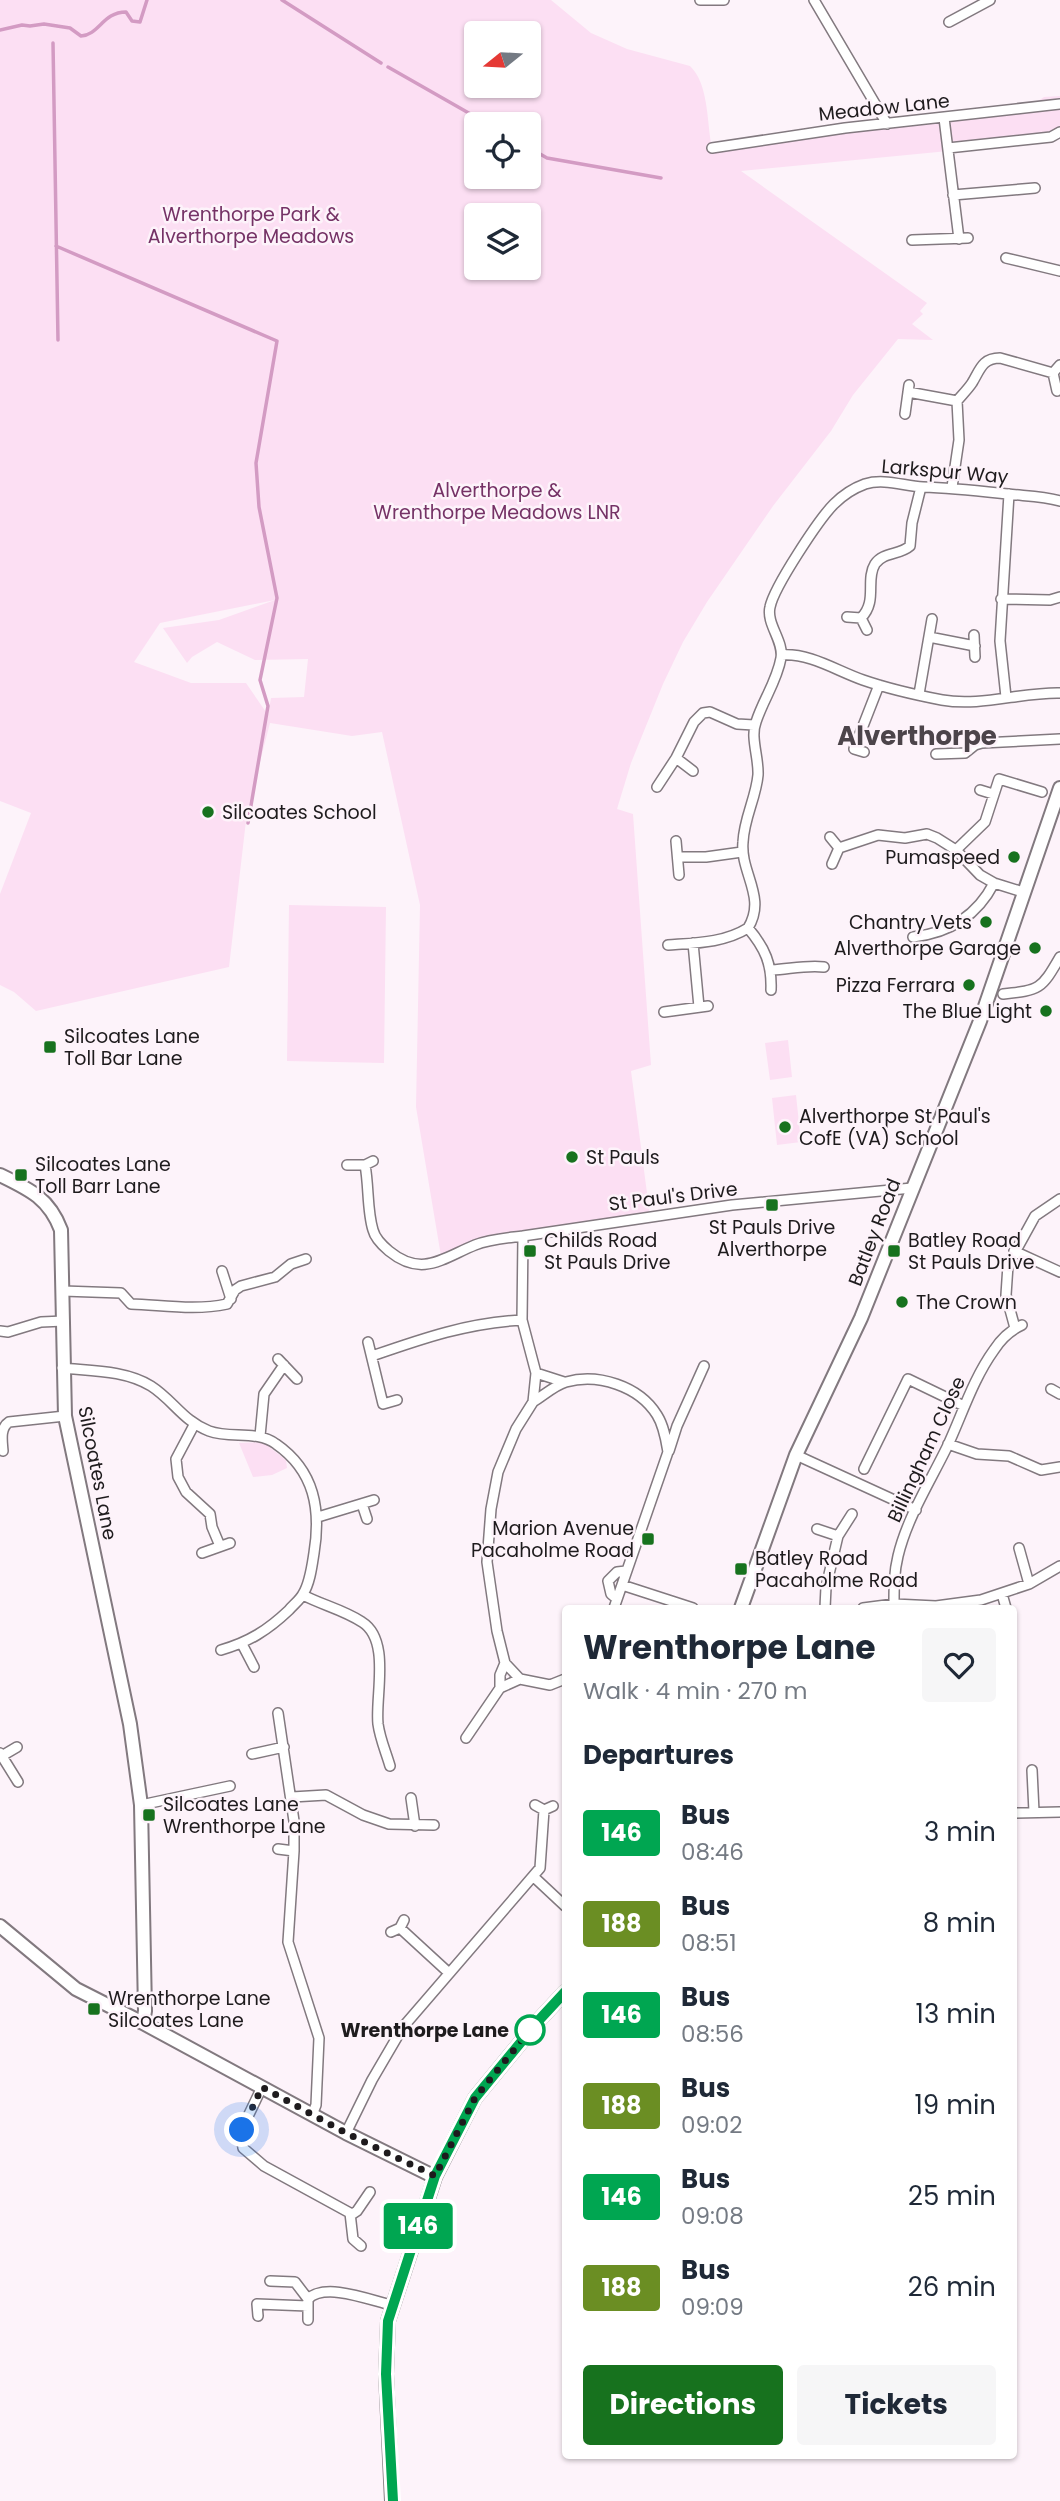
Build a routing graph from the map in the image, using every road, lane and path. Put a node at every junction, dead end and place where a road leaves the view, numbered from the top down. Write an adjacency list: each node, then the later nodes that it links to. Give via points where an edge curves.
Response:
1 (700, 0): 2 (street)
2 (724, 0)
3 (814, 0): 8 (street)
4 (990, 0): 5 (street)
5 (949, 22)
6 (1059, 102): 7 (street, Meadow Lane)
7 (944, 118): 8 (street, Meadow Lane); 11 (street)
8 (887, 124): 10 (street, Meadow Lane)
9 (1060, 132): 11 (street, via 1051,137)
10 (712, 148)
11 (947, 148): 13 (street)
12 (1036, 188): 13 (street)
13 (953, 195): 14 (street, via 964,239)
14 (912, 240)
15 (1006, 258): 16 (street)
16 (1060, 271)
17 (1060, 365): 18 (street)
18 (1053, 373): 19 (street); 20 (street, via 994,358 982,364)
19 (1057, 391)
20 (957, 401): 21 (street, via 908,388); 23 (street, via 959,440)
21 (905, 414)
22 (920, 487): 23 (street, Larkspur Way); 29 (street, via 910,546 875,563 871,600); 35 (street, Larkspur Way, via 867,483 833,505 779,584 770,607)
23 (952, 487): 24 (street, Larkspur Way)
24 (1009, 494): 25 (street, Larkspur Way); 27 (street)
25 (1060, 501)
26 (1060, 597): 27 (street)
27 (1002, 598): 40 (street, via 1000,641)
28 (847, 617): 29 (street)
29 (861, 618): 31 (street)
30 (932, 619): 33 (street)
31 (867, 630)
32 (974, 635): 34 (street)
33 (929, 637): 34 (street); 39 (street)
34 (975, 646): 36 (street)
35 (782, 655): 37 (street, via 799,655); 41 (street)
36 (975, 657)
37 (879, 685): 39 (street); 43 (street, via 854,749)
38 (1060, 693): 40 (street)
39 (919, 694): 40 (street, via 961,702)
40 (1006, 697)
41 (754, 725): 45 (street, via 703,713); 56 (street, via 759,772)
42 (1060, 739): 44 (street, via 982,743 965,753)
43 (864, 752)
44 (936, 754)
45 (676, 758): 46 (street); 47 (street)
46 (693, 771)
47 (657, 787)
48 (1060, 788): 61 (street, Batley Road)
49 (980, 790): 51 (street)
50 (1042, 792): 51 (street, via 999,779)
51 (993, 794): 55 (street, via 985,822)
52 (830, 836): 54 (street)
53 (676, 841): 57 (street)
54 (839, 848): 55 (street, via 878,835 905,838 927,834); 58 (street)
55 (956, 850): 60 (street)
56 (742, 852): 57 (street); 62 (street, via 755,891 754,918)
57 (678, 857): 59 (street)
58 (832, 864)
59 (679, 876)
60 (994, 883): 61 (street); 63 (street, via 967,917 934,935)
61 (1023, 892): 74 (street, Batley Road, via 986,1004)
62 (748, 928): 64 (street, via 730,937); 68 (street)
63 (913, 937)
64 (693, 943): 65 (street); 71 (street, via 704,1007)
65 (668, 945)
66 (1060, 957): 70 (street, via 1041,986)
67 (824, 967): 68 (street)
68 (772, 970): 69 (street)
69 (771, 990)
70 (1003, 994)
71 (664, 1012)
72 (347, 1165): 77 (street, St Paul's Drive, via 369,1163 373,1230 402,1260 429,1265 476,1245)
73 (0, 1175): 82 (street, Silcoates Lane, via 39,1196 55,1216 62,1241)
74 (912, 1188): 77 (street, St Paul's Drive, via 732,1205); 105 (street, Batley Road, via 861,1318)
75 (1057, 1202): 76 (street); 78 (street, via 1035,1216)
76 (1060, 1215)
77 (523, 1236): 84 (street)
78 (1014, 1251): 81 (street); 96 (street, Billingham Close, via 1006,1295 1019,1327 994,1350)
79 (306, 1259): 83 (street, via 275,1276 241,1286)
80 (222, 1271): 83 (street)
81 (1060, 1272)
82 (63, 1291): 83 (street, via 121,1293 131,1304 203,1308); 85 (street, Silcoates Lane)
83 (230, 1304)
84 (522, 1320): 88 (street, via 460,1327); 91 (street)
85 (64, 1321): 86 (street); 90 (street, Silcoates Lane)
86 (0, 1331)
87 (368, 1342): 88 (street)
88 (372, 1356): 94 (street, via 383,1404)
89 (704, 1366): 99 (street)
90 (62, 1368): 97 (street, Silcoates Lane); 98 (street, via 134,1378 152,1387)
91 (536, 1373): 93 (street); 95 (street)
92 (298, 1380): 101 (street, via 281,1362 264,1394)
93 (564, 1382): 95 (street); 100 (street, via 593,1378 617,1384 639,1396)
94 (397, 1399)
95 (533, 1402): 137 (street, via 498,1472 491,1508 487,1562)
96 (964, 1406): 102 (street, Billingham Close); 107 (street, via 908,1379)
97 (65, 1416): 103 (street, via 9,1422 2,1431); 154 (street, Silcoates Lane, via 130,1724)
98 (194, 1425): 101 (street, via 214,1433); 117 (street, via 176,1459 178,1477 186,1492 210,1514)
99 (677, 1426): 100 (street); 104 (street)
100 (663, 1428): 104 (street)
101 (260, 1436): 112 (street, via 276,1443 299,1465)
102 (948, 1444): 106 (street, via 977,1454 1009,1456 1041,1470); 110 (street, Billingham Close)
103 (3, 1451)
104 (668, 1452): 121 (street)
105 (796, 1455): 110 (street); 129 (street, Batley Road)
106 (1060, 1467)
107 (864, 1469)
108 (373, 1500): 109 (street)
109 (362, 1504): 112 (street); 113 (street)
110 (916, 1510): 127 (street, Billingham Close, via 898,1553)
111 (852, 1514): 115 (street)
112 (318, 1517): 125 (street, via 313,1563)
113 (367, 1519)
114 (817, 1529): 115 (street)
115 (838, 1536): 130 (street)
116 (230, 1542): 117 (street)
117 (220, 1546): 119 (street)
118 (1019, 1548): 122 (street)
119 (202, 1553)
120 (1060, 1566): 122 (street)
121 (626, 1571): 123 (street); 126 (street, via 608,1581)
122 (1029, 1584): 124 (street)
123 (622, 1585): 126 (street); 128 (street)
124 (1002, 1594): 133 (street); 134 (street)
125 (303, 1595): 135 (street, via 262,1634); 148 (street, via 364,1623 373,1633 380,1678 381,1741)
126 (615, 1604)
127 (894, 1604): 131 (street); 132 (street)
128 (684, 1605)
129 (742, 1605)
130 (825, 1605)
131 (886, 1605)
132 (915, 1605)
133 (944, 1605)
134 (1005, 1605)
135 (242, 1644): 136 (street); 138 (street)
136 (221, 1650)
137 (505, 1663): 139 (street); 141 (street)
138 (254, 1667)
139 (520, 1679): 140 (street, via 550,1685); 141 (street)
140 (562, 1680)
141 (500, 1688): 143 (street)
142 (278, 1713): 145 (street)
143 (466, 1738)
144 (17, 1746): 147 (street)
145 (284, 1747): 146 (street); 152 (street)
146 (252, 1754)
147 (1, 1755): 150 (street)
148 (391, 1761)
149 (1032, 1770): 156 (street)
150 (17, 1782)
151 (230, 1786): 154 (street)
152 (292, 1797): 160 (street, via 326,1795 379,1821); 162 (street)
153 (411, 1798): 160 (street)
154 (141, 1805): 169 (street, Silcoates Lane)
155 (544, 1807): 163 (street, via 540,1868)
156 (1034, 1812): 157 (street); 158 (street)
157 (1060, 1812)
158 (1017, 1813)
159 (434, 1825): 160 (street)
160 (415, 1826)
161 (278, 1849): 162 (street)
162 (294, 1851): 171 (street, via 288,1942 319,2038 317,2105)
163 (535, 1878): 164 (street); 167 (street)
164 (562, 1903)
165 (0, 1926): 169 (street, via 76,1989)
166 (398, 1927): 167 (street)
167 (449, 1973): 172 (street, via 403,2027)
168 (562, 1995): 173 (street, via 475,2098)
169 (143, 2023): 170 (street)
170 (262, 2087): 171 (street); 175 (street, via 241,2132 243,2148 264,2166)
171 (312, 2115): 172 (street)
172 (346, 2133): 173 (street)
173 (435, 2176): 179 (street)
174 (370, 2192): 175 (street)
175 (351, 2215): 176 (street, via 353,2239)
176 (361, 2246)
177 (270, 2281): 178 (street, via 295,2282)
178 (305, 2303): 179 (street, via 320,2291); 180 (street, via 257,2304); 181 (street)
179 (391, 2305): 182 (street, via 386,2374)
180 (258, 2316)
181 (308, 2320)
182 (393, 2501)

